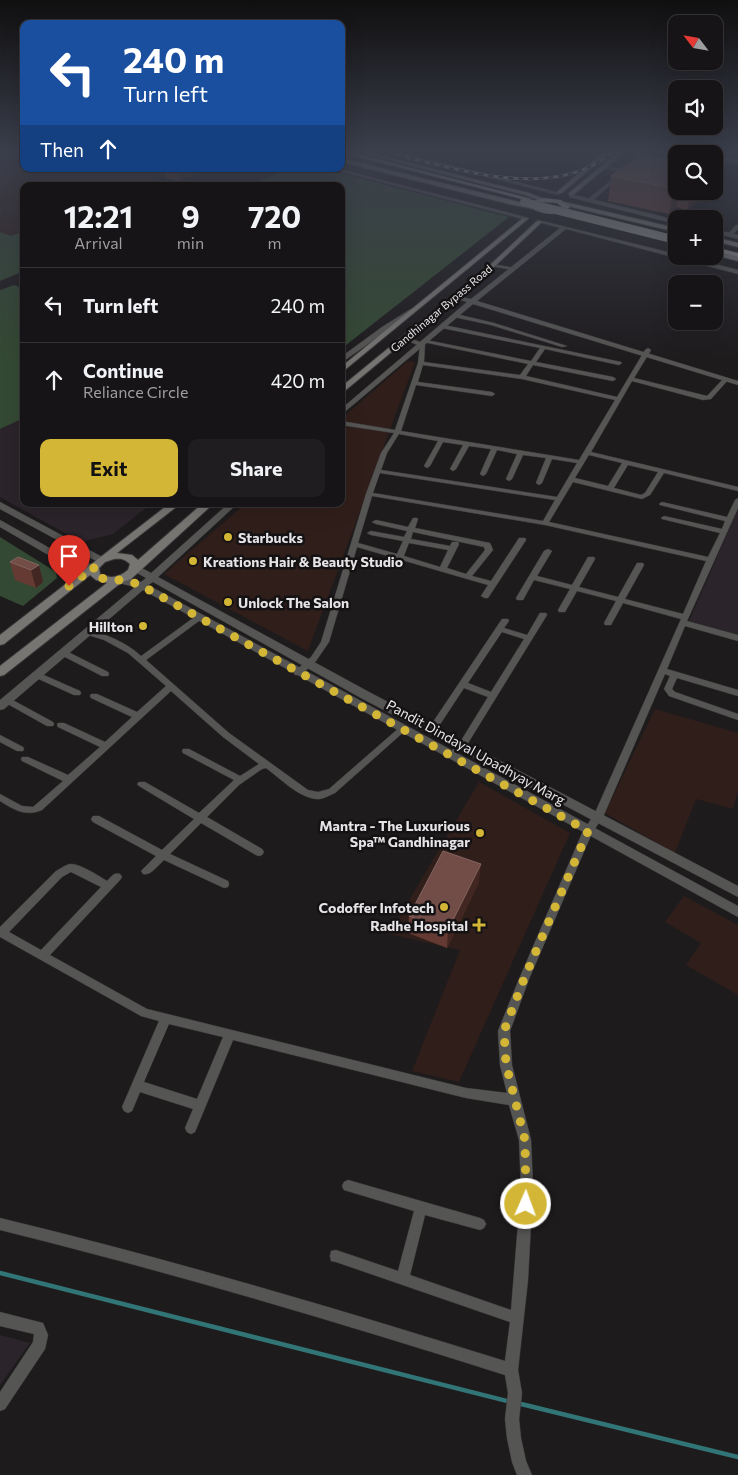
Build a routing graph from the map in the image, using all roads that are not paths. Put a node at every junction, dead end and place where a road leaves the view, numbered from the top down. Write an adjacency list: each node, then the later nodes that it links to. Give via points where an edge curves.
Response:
1 (521, 222): 30 (main road, Gandhinagar Bypass Road)
2 (539, 222): 24 (main road, Gandhinagar Bypass Road)
3 (543, 222): 8 (street)
4 (591, 222): 15 (main road)
5 (611, 222): 12 (main road, bridge)
6 (641, 222): 9 (main road)
7 (738, 226): 11 (street)
8 (564, 228): 20 (street); 26 (street)
9 (668, 228)
10 (723, 233): 11 (street)
11 (730, 234): 13 (street)
12 (668, 236)
13 (738, 236)
14 (723, 241): 16 (main road)
15 (668, 242)
16 (738, 245)
17 (723, 248): 19 (main road)
18 (723, 250): 22 (main road)
19 (738, 251)
20 (668, 254)
21 (723, 255): 23 (main road)
22 (738, 255)
23 (738, 259)
24 (492, 264): 26 (street); 28 (main road, Gandhinagar Bypass Road)
25 (711, 265): 27 (street)
26 (512, 269): 29 (street)
27 (738, 272)
28 (456, 294): 29 (street); 33 (main road, Gandhinagar Bypass Road)
29 (475, 299): 31 (street); 36 (street)
30 (422, 305): 37 (street, via 384,328); 42 (main road, Gandhinagar Bypass Road)
31 (456, 316): 32 (street); 38 (street, via 522,333)
32 (444, 327): 34 (street); 35 (street)
33 (405, 338): 34 (street); 50 (main road, Gandhinagar Bypass Road)
34 (424, 343): 39 (street); 40 (street); 53 (street)
35 (544, 347): 38 (street); 40 (street)
36 (647, 352): 44 (street); 45 (street); 46 (street)
37 (345, 358)
38 (596, 358): 41 (street)
39 (420, 363): 43 (street); 48 (street)
40 (532, 363): 43 (street); 47 (street)
41 (619, 363)
42 (345, 367)
43 (522, 377): 52 (street)
44 (738, 378)
45 (630, 379): 46 (street, via 703,398 709,398); 52 (street)
46 (726, 379): 49 (street)
47 (613, 380)
48 (414, 383): 51 (street); 55 (street)
49 (738, 383)
50 (345, 389)
51 (492, 394)
52 (619, 399): 60 (street)
53 (345, 411)
54 (345, 424): 55 (street)
55 (396, 433): 56 (street); 66 (street)
56 (441, 440): 57 (street); 64 (street)
57 (467, 444): 58 (street); 65 (street)
58 (495, 448): 59 (street); 68 (street)
59 (522, 453): 61 (street); 69 (street)
60 (587, 453): 62 (street); 63 (street)
61 (550, 457): 62 (street); 71 (street)
62 (581, 462): 70 (street)
63 (626, 462): 67 (street); 72 (street)
64 (427, 466)
65 (453, 469)
66 (378, 471): 74 (street); 75 (street)
67 (662, 471): 72 (street, via 646,496); 73 (street)
68 (483, 474)
69 (509, 479)
70 (571, 479): 72 (street); 75 (street)
71 (539, 483)
72 (610, 489)
73 (738, 489)
74 (369, 494): 89 (street); 96 (street)
75 (559, 499): 89 (street)
76 (737, 503): 86 (street)
77 (662, 504): 86 (street)
78 (0, 505): 102 (street)
79 (166, 507): 84 (street)
80 (171, 507): 84 (main road)
81 (204, 507): 104 (main road)
82 (230, 507): 106 (street)
83 (664, 518): 91 (street)
84 (155, 519): 102 (main road)
85 (416, 519): 90 (street)
86 (729, 520): 91 (street)
87 (376, 522): 90 (street)
88 (0, 523): 102 (street, via 74,566)
89 (545, 523): 101 (street)
90 (411, 529): 93 (street); 94 (street)
91 (724, 532): 101 (street)
92 (372, 533): 94 (street)
93 (458, 538): 97 (street); 107 (street, via 489,547)
94 (406, 539): 97 (street); 99 (street)
95 (522, 540): 110 (street)
96 (354, 544): 99 (street); 129 (street, via 324,642)
97 (452, 549): 105 (street)
98 (548, 551): 108 (street)
99 (400, 557): 105 (street)
100 (591, 559): 112 (street)
101 (710, 560): 119 (street)
102 (97, 564): 104 (main road, via 114,556 127,557); 109 (main road, via 93,571 99,578); 126 (main road)
103 (640, 565): 115 (street)
104 (135, 568): 106 (street, Pandit Dindayal Upadhyay Marg); 109 (main road)
105 (443, 569): 107 (street)
106 (151, 576): 111 (street); 129 (street, Pandit Dindayal Upadhyay Marg)
107 (468, 576): 110 (street)
108 (532, 577): 112 (street); 114 (street)
109 (118, 580): 111 (street, Pandit Dindayal Upadhyay Marg); 131 (main road)
110 (493, 584): 113 (street)
111 (142, 586): 118 (street, Pandit Dindayal Upadhyay Marg); 123 (street)
112 (575, 588): 115 (street); 116 (street)
113 (485, 596)
114 (520, 598)
115 (621, 600): 119 (street); 121 (street)
116 (562, 610)
117 (543, 615): 124 (street)
118 (199, 618): 128 (street); 132 (street, Pandit Dindayal Upadhyay Marg)
119 (683, 619): 125 (street); 130 (street)
120 (505, 621): 122 (street)
121 (608, 623)
122 (500, 629): 124 (street); 136 (street)
123 (88, 632): 127 (street); 128 (street, via 122,645)
124 (529, 638): 141 (street)
125 (738, 638)
126 (0, 641)
127 (64, 653): 133 (street); 135 (street)
128 (142, 659): 137 (street)
129 (310, 663): 132 (street); 148 (street, Pandit Dindayal Upadhyay Marg)
130 (661, 670): 134 (street); 162 (street)
131 (0, 672)
132 (298, 672): 147 (street, Pandit Dindayal Upadhyay Marg)
133 (105, 674)
134 (675, 674): 138 (street); 144 (street, via 668,689 672,694)
135 (36, 675): 139 (street); 142 (street)
136 (462, 684): 141 (street); 148 (street)
137 (172, 686): 143 (street); 156 (street, via 226,735)
138 (738, 693)
139 (77, 694)
140 (94, 696): 143 (street)
141 (494, 696): 151 (street)
142 (3, 703): 145 (street)
143 (138, 716): 150 (street)
144 (738, 717)
145 (50, 724)
146 (61, 725): 150 (street)
147 (403, 729): 154 (street, Pandit Dindayal Upadhyay Marg); 156 (street, via 332,791 318,796 305,792)
148 (432, 730): 151 (street, Pandit Dindayal Upadhyay Marg)
149 (0, 738): 152 (street)
150 (106, 746): 157 (street)
151 (462, 746): 154 (street); 162 (street, Pandit Dindayal Upadhyay Marg)
152 (20, 749)
153 (186, 752): 158 (street)
154 (451, 756): 164 (street, Pandit Dindayal Upadhyay Marg)
155 (25, 759): 157 (street)
156 (266, 764): 158 (street)
157 (70, 780): 160 (street, via 32,812 26,812)
158 (241, 780): 161 (street)
159 (142, 784): 161 (street)
160 (0, 797)
161 (200, 817): 165 (street); 166 (street)
162 (598, 817): 164 (street); 171 (street, Pandit Dindayal Upadhyay Marg)
163 (96, 819): 166 (street)
164 (588, 831): 172 (street, Pandit Dindayal Upadhyay Marg); 178 (street, via 504,1031 506,1064)
165 (260, 852)
166 (162, 855): 167 (street); 169 (street)
167 (146, 871)
168 (117, 877): 170 (street)
169 (224, 884)
170 (109, 886): 173 (street, via 74,868 64,870); 174 (street)
171 (738, 892)
172 (738, 912)
173 (1, 933): 174 (street)
174 (42, 956): 175 (street, via 145,1013)
175 (166, 1018): 176 (street); 177 (street)
176 (230, 1034): 178 (street, via 466,1093); 179 (street)
177 (137, 1086): 179 (street); 180 (street)
178 (514, 1100): 189 (street, via 525,1140 527,1187)
179 (200, 1106): 181 (street)
180 (128, 1107)
181 (191, 1128)
182 (348, 1186): 183 (street)
183 (421, 1207): 185 (street); 187 (street)
184 (0, 1224): 190 (street, via 212,1279)
185 (480, 1224)
186 (336, 1256): 187 (street)
187 (402, 1278): 189 (street)
188 (0, 1318): 192 (street, via 38,1328 41,1335 40,1344)
189 (516, 1318): 190 (street)
190 (510, 1370): 191 (street)
191 (515, 1393): 193 (street, via 512,1419)
192 (0, 1404)
193 (525, 1475)

